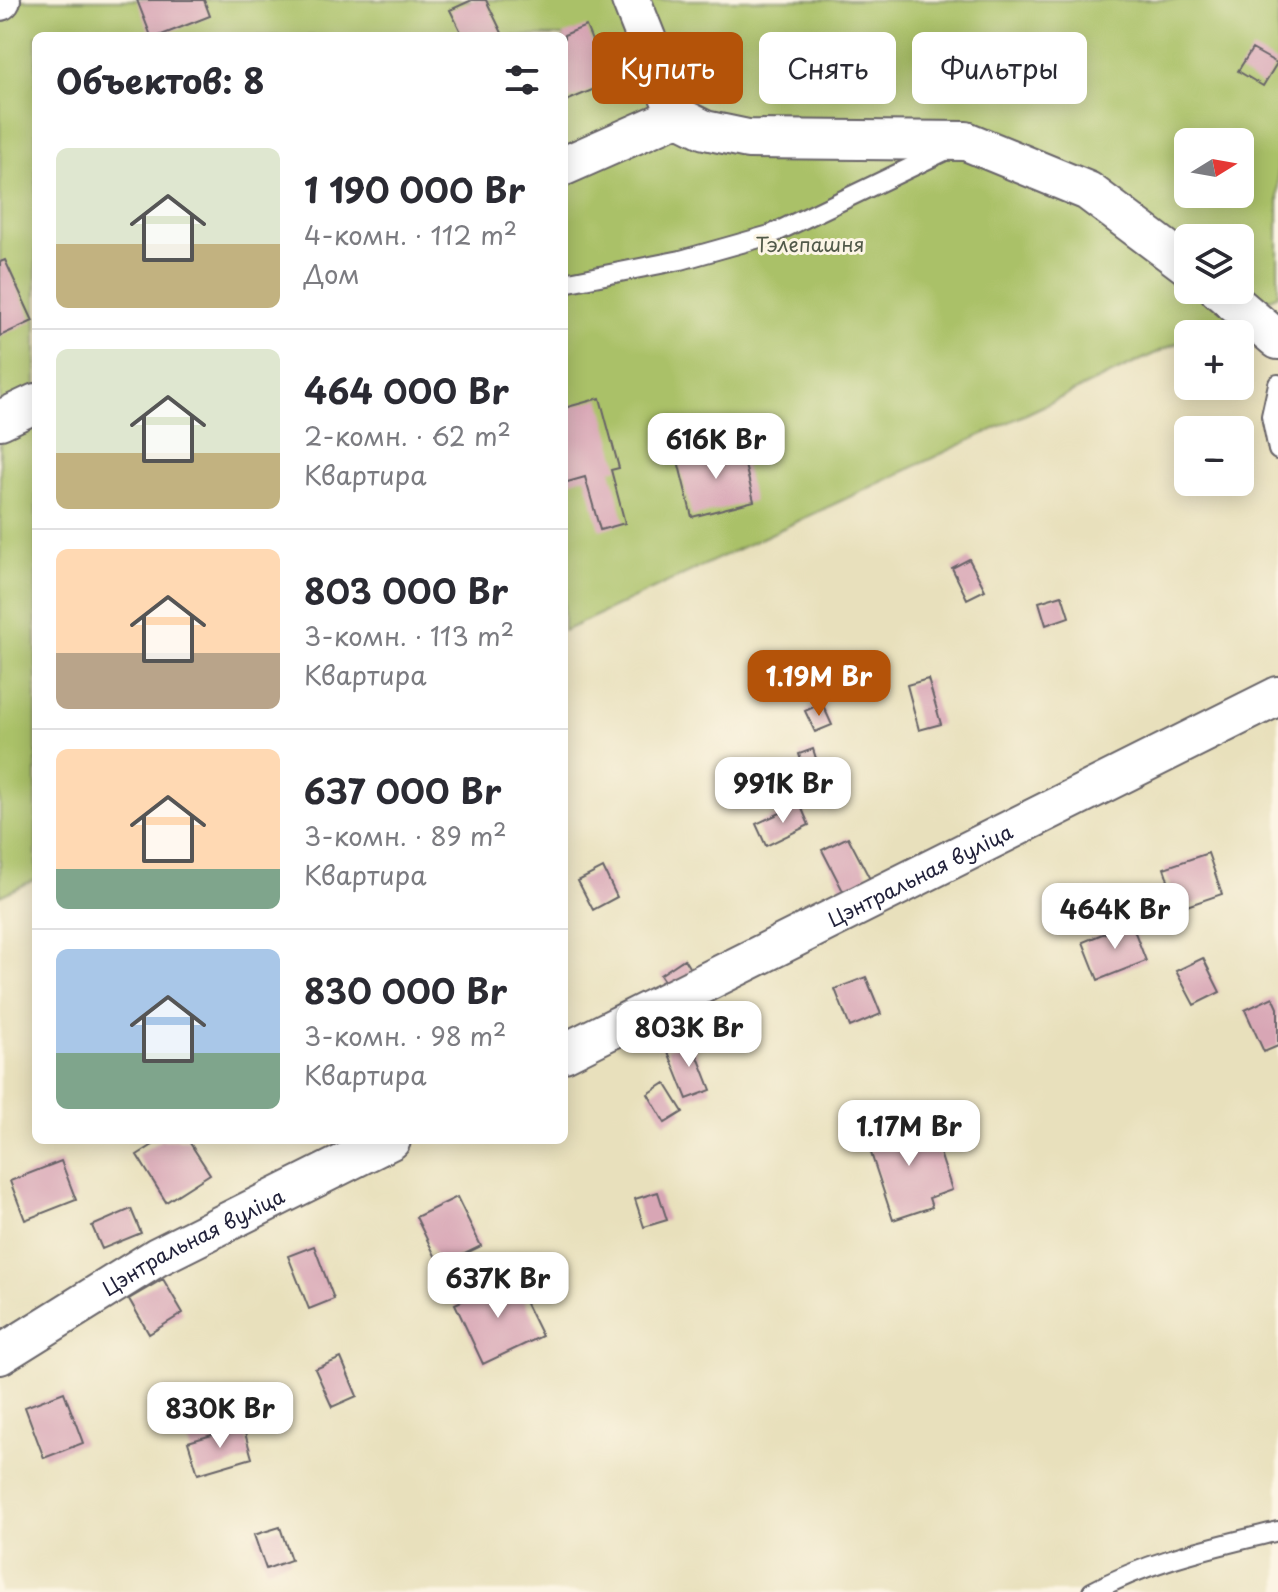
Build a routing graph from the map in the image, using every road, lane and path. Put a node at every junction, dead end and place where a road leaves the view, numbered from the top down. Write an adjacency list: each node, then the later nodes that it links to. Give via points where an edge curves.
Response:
1 (631, 0): 2 (street)
2 (677, 116): 3 (street, via 705,130 748,139); 4 (street)
3 (966, 141): 5 (street, via 1088,191); 6 (lane, via 770,235 681,260)
4 (568, 164)
5 (1174, 255)
6 (568, 282)
7 (1236, 304): 8 (street)
8 (1278, 340)
9 (1278, 384): 12 (lane, via 1271,416)
10 (32, 405): 11 (street)
11 (0, 420)
12 (1278, 450)
13 (1278, 696): 14 (street, Цэнтральная вуліца)
14 (568, 1051)
15 (383, 1144): 16 (street, Цэнтральная вуліца, via 157,1257)
16 (0, 1355)
17 (1278, 1531): 18 (lane, via 1171,1558)
18 (1092, 1592)

